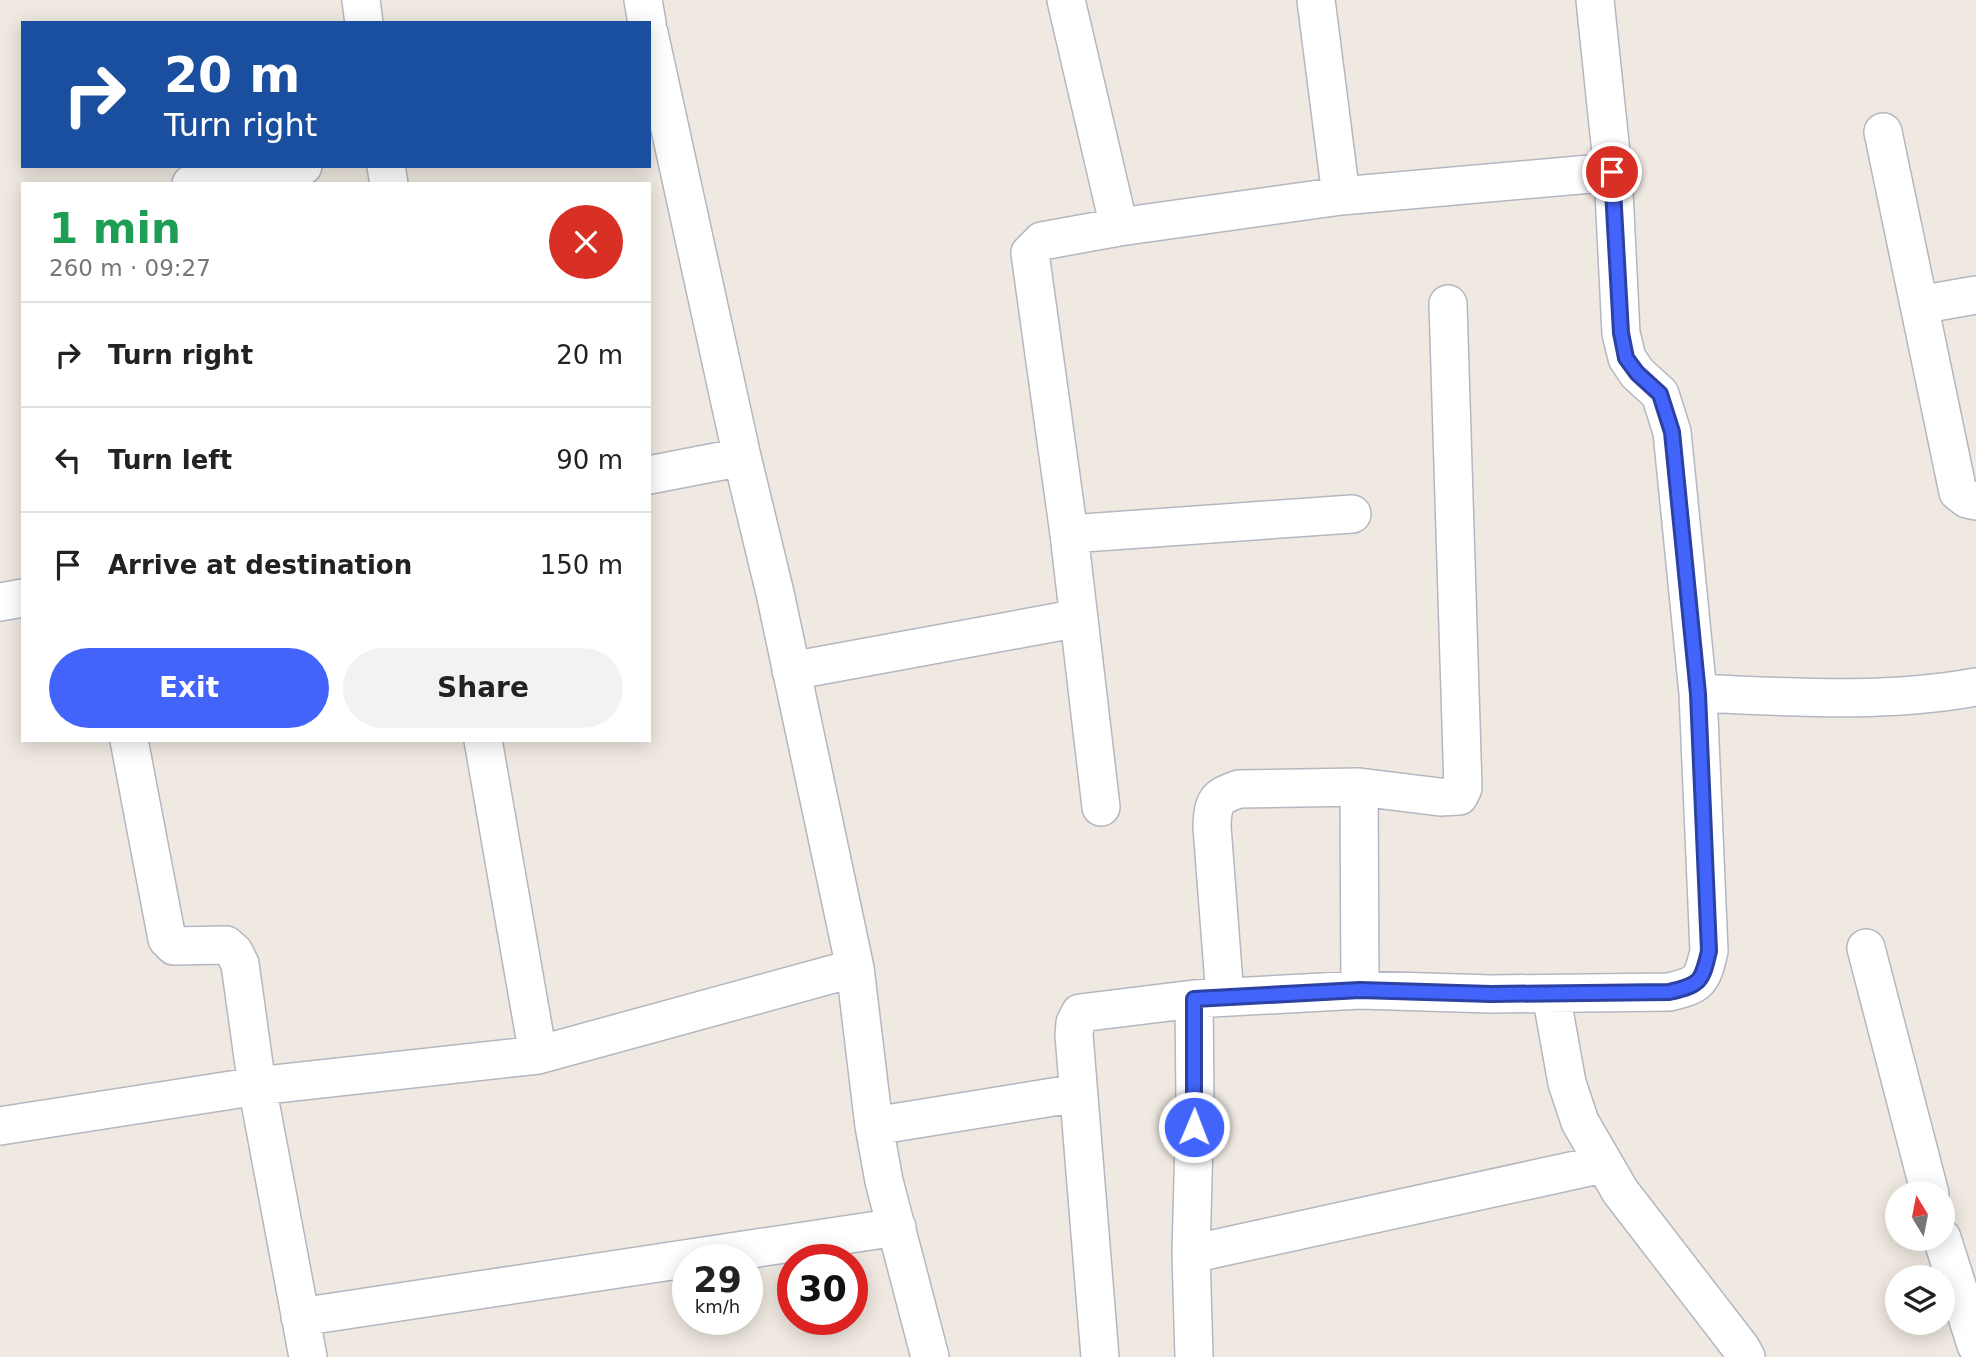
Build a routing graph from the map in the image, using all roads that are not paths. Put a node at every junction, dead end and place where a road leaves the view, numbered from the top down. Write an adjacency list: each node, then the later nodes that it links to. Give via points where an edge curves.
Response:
1 (361, 0): 6 (street)
2 (643, 0): 7 (street)
3 (1066, 0): 14 (street)
4 (1316, 0): 13 (street)
5 (1595, 0): 11 (street)
6 (364, 21)
7 (647, 21)
8 (651, 42): 18 (street)
9 (1883, 132): 17 (street)
10 (291, 168): 12 (street)
11 (1612, 172): 13 (street); 28 (street, via 1621,333 1626,358 1660,394 1672,432)
12 (203, 182)
13 (1341, 197): 14 (street)
14 (1119, 227): 22 (street, via 1042,241 1030,253)
15 (1976, 295): 17 (street)
16 (1448, 304): 31 (street, via 1464,788 1459,796 1440,797)
17 (1919, 305): 20 (street, via 1958,492)
18 (742, 457): 19 (street); 26 (street)
19 (651, 475)
20 (1976, 501)
21 (1352, 514): 22 (street)
22 (1069, 534): 25 (street)
23 (21, 598): 24 (street)
24 (0, 602)
25 (1079, 618): 26 (street); 32 (street)
26 (791, 671): 34 (street)
27 (1976, 687): 28 (street, via 1854,698)
28 (1698, 694): 36 (street, via 1709,951 1704,974 1692,986 1669,992)
29 (129, 742): 39 (street, via 167,939 174,946 226,945 234,952 240,964)
30 (483, 742): 38 (street)
31 (1359, 787): 35 (street); 37 (street, via 1239,789 1221,795 1213,808)
32 (1101, 807)
33 (1866, 948): 44 (street)
34 (855, 968): 38 (street); 42 (street)
35 (1360, 990): 36 (street); 37 (street)
36 (1551, 993): 43 (street, via 1567,1083 1580,1122)
37 (1210, 998): 40 (street, via 1080,1013 1074,1035); 47 (street, via 1195,1102)
38 (538, 1055): 39 (street)
39 (257, 1086): 41 (street); 48 (street)
40 (1077, 1093): 42 (street); 52 (street)
41 (0, 1126)
42 (874, 1126): 45 (street)
43 (1603, 1164): 47 (street); 54 (street)
44 (1927, 1181)
45 (897, 1227): 48 (street); 51 (street)
46 (1946, 1251): 49 (street)
47 (1191, 1254): 53 (street)
48 (300, 1317): 50 (street)
49 (1976, 1345)
50 (307, 1357)
51 (930, 1357)
52 (1100, 1357)
53 (1194, 1357)
54 (1745, 1357)

